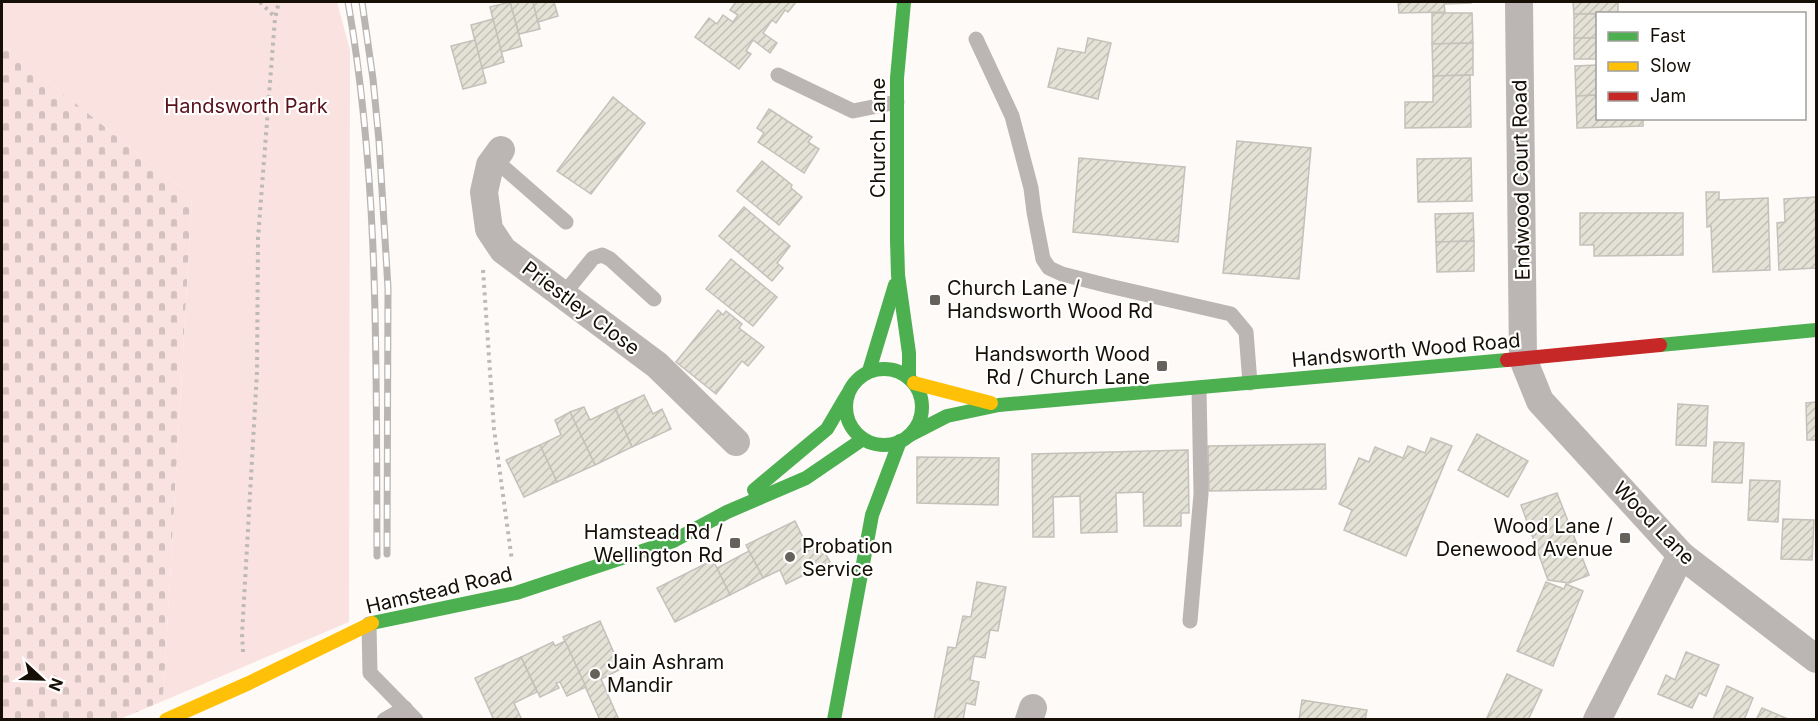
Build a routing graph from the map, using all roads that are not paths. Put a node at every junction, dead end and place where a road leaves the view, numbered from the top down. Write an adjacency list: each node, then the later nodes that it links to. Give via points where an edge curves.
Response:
1 (904, 2): 5 (main road, Church Lane)
2 (1519, 2): 12 (street, Endwood Court Road)
3 (976, 39): 15 (lane, via 1012,116 1032,188 1043,259 1049,268 1231,314 1246,333)
4 (778, 75): 5 (lane, via 853,111)
5 (897, 102): 8 (main road, Church Lane)
6 (498, 154): 7 (lane); 9 (street, Priestley Close, via 490,165 484,192 489,229 502,250)
7 (566, 222)
8 (898, 275): 13 (main road, Church Lane); 14 (main road, Church Lane)
9 (563, 295): 10 (lane, via 593,258 602,255); 21 (street, Priestley Close, via 657,365)
10 (654, 299)
11 (1816, 330): 12 (main road, Handsworth Wood Road)
12 (1523, 359): 15 (main road, Handsworth Wood Road); 26 (street, Wood Lane, via 1540,401)
13 (869, 371): 14 (main road, via 890,368); 17 (main road, via 857,378)
14 (912, 380): 18 (main road, Handsworth Wood Road); 19 (main road, via 922,401 922,412 919,423)
15 (1250, 383): 16 (main road, Handsworth Wood Road)
16 (1198, 388): 18 (main road, Handsworth Wood Road); 27 (lane, via 1201,494)
17 (847, 395): 20 (main road, via 847,418); 24 (main road, Hamstead Road, via 827,429)
18 (999, 405): 19 (main road, Handsworth Wood Road, via 947,416)
19 (905, 438): 20 (main road, via 883,445); 25 (main road)
20 (863, 439): 22 (main road); 24 (main road, Hamstead Road, via 806,478)
21 (736, 442)
22 (866, 458)
23 (869, 486): 25 (main road)
24 (727, 512): 28 (main road, Hamstead Road, via 673,541 516,593)
25 (872, 515): 33 (main road)
26 (1681, 555): 29 (street, Wood Lane); 34 (street)
27 (1190, 621)
28 (369, 624): 30 (lane, via 370,673); 31 (main road, Hamstead Road)
29 (1816, 659)
30 (411, 714): 32 (lane)
31 (166, 720)
32 (384, 720)
33 (834, 720)
34 (1597, 720)

